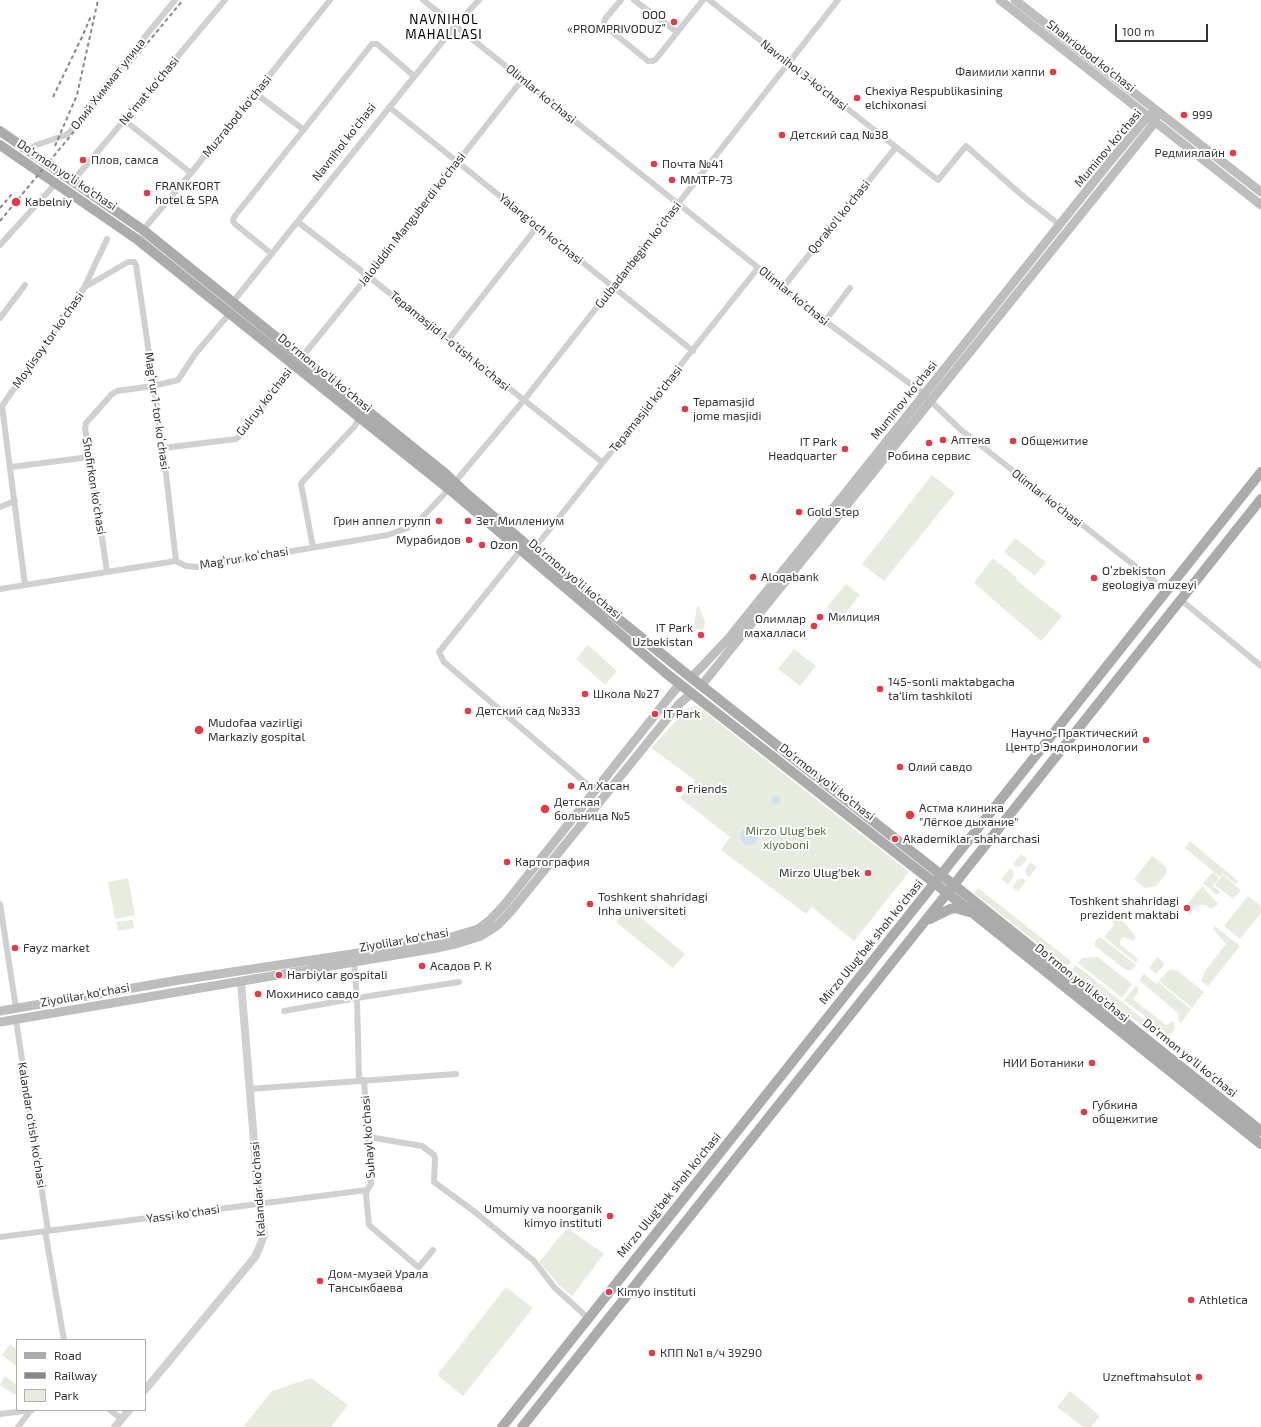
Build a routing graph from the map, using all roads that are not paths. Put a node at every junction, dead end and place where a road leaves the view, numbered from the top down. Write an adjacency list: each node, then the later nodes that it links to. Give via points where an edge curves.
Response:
1 (175, 0): 27 (street, Олий Химмат улица, via 70,132 36,145)
2 (225, 0): 22 (street, Ne'mat ko'chasi)
3 (330, 0): 18 (street, Muzrabod ko'chasi)
4 (423, 0): 13 (street, Olimlar ko'chasi)
5 (479, 0): 13 (street, Navnihol ko'chasi)
6 (621, 0): 14 (street, via 604,23 648,60 656,59)
7 (634, 0): 14 (street)
8 (703, 0): 14 (street)
9 (709, 0): 15 (street, Navnihol 3-ko'chasi)
10 (838, 0): 15 (street, Gulbadanbegim ko'chasi)
11 (1000, 0): 21 (main road, Shahriobod ko'chasi)
12 (1015, 0): 20 (main road, Shahriobod ko'chasi)
13 (454, 26): 16 (street, Navnihol ko'chasi); 17 (street, Olimlar ko'chasi)
14 (677, 32)
15 (789, 63): 26 (street, Navnihol 3-ko'chasi); 33 (street, Gulbadanbegim ko'chasi)
16 (414, 76): 19 (street, Navnihol ko'chasi); 23 (street, via 377,44 372,44)
17 (522, 80): 28 (street, Jaloliddin Manguberdi ko'chasi); 33 (street, Olimlar ko'chasi)
18 (255, 94): 23 (street); 29 (street, Muzrabod ko'chasi)
19 (389, 107): 28 (street, Yalang'och ko'chasi); 35 (street, Navnihol ko'chasi)
20 (1156, 111): 21 (main road, Muminov ko'chasi); 32 (main road, Shahriobod ko'chasi)
21 (1152, 119): 34 (main road, Shahriobod ko'chasi); 36 (main road, Muminov ko'chasi); 58 (main road, Muminov ko'chasi)
22 (124, 120): 29 (street); 30 (street, Ne'mat ko'chasi)
23 (304, 130): 41 (street, via 234,217 235,224)
24 (0, 131): 27 (main road, Do‘rmon yo‘li ko‘chasi)
25 (0, 145): 31 (main road, Do‘rmon yo‘li ko‘chasi)
26 (896, 146): 36 (street, Navnihol 3-ko'chasi, via 938,180 966,146); 45 (street, Qorako'l ko'chasi)
27 (28, 151): 30 (main road, Do‘rmon yo‘li ko‘chasi)
28 (457, 161): 37 (street, Yalang'och ko'chasi); 43 (street, Jaloliddin Manguberdi ko'chasi)
29 (191, 173): 38 (street, Muzrabod ko'chasi)
30 (72, 181): 38 (main road, Do‘rmon yo‘li ko‘chasi)
31 (56, 183): 40 (street); 49 (main road, Do‘rmon yo‘li ko‘chasi)
32 (1261, 192)
33 (678, 204): 42 (street, Olimlar ko'chasi); 47 (street, Gulbadanbegim ko'chasi)
34 (1261, 205)
35 (298, 222): 41 (street, Navnihol ko'chasi); 43 (street, Tepamasjid 1-o'tish ko'chasi)
36 (1060, 225): 56 (main road, Muminov ko'chasi)
37 (537, 227): 47 (street, Yalang'och ko'chasi); 52 (street)
38 (143, 230): 49 (main road, Do‘rmon yo‘li ko‘chasi)
39 (108, 239): 46 (street, Moylisoy tor ko'chasi)
40 (0, 245)
41 (272, 254): 49 (street, Navnihol ko'chasi)
42 (758, 268): 45 (street, Olimlar ko'chasi); 53 (street, Tepamasjid ko'chasi)
43 (368, 276): 52 (street, Tepamasjid 1-o'tish ko'chasi); 54 (street, Jaloliddin Manguberdi ko'chasi)
44 (25, 285): 50 (street)
45 (783, 287): 51 (street, Olimlar ko'chasi)
46 (84, 288): 55 (street, Magʻrur 1-tor koʻchasi, via 128,262 134,262); 59 (street, Moylisoy tor ko'chasi)
47 (612, 288): 53 (street, Yalang'och ko'chasi); 57 (street, Gulbadanbegim ko'chasi)
48 (850, 288): 51 (street)
49 (232, 307): 54 (main road, Do‘rmon yo‘li ko‘chasi); 55 (street, Shofirkon ko'chasi, via 178,380)
50 (0, 318)
51 (825, 321): 56 (street, Olimlar ko'chasi)
52 (448, 340): 57 (street, Tepamasjid 1-o'tish ko'chasi)
53 (693, 351): 63 (street, Tepamasjid ko'chasi)
54 (297, 362): 60 (main road, Do‘rmon yo‘li ko‘chasi); 61 (street, Gulruy ko'chasi, via 236,439); 66 (main road, Do‘rmon yo‘li ko‘chasi)
55 (153, 386): 61 (street, Magʻrur 1-tor koʻchasi); 62 (street, Shofirkon ko'chasi, via 117,391 86,423)
56 (924, 395): 58 (street, Olimlar ko'chasi); 84 (main road, Muminov ko'chasi, via 728,639)
57 (524, 400): 63 (street, Tepamasjid 1-o'tish ko'chasi); 66 (street, Gulbadanbegim ko'chasi)
58 (931, 402): 79 (street, Olimlar ko'chasi, via 967,434); 86 (main road, Muminov ko'chasi)
59 (1, 405): 64 (street, Moylisoy tor ko'chasi)
60 (360, 418): 66 (main road, Do‘rmon yo‘li ko‘chasi); 72 (street, via 301,484)
61 (162, 448): 75 (street, Magʻrur 1-tor koʻchasi)
62 (90, 457): 64 (street); 76 (street, Shofirkon ko'chasi)
63 (602, 462): 74 (street, Tepamasjid ko'chasi)
64 (11, 467): 68 (street, Moylisoy tor ko'chasi)
65 (1261, 472): 70 (main road, Mirzo Ulug'bek shoh ko'chasi)
66 (452, 485): 72 (street, Magʻrur koʻchasi, via 415,525 388,535); 73 (main road, Do‘rmon yo‘li ko‘chasi); 74 (main road, Do‘rmon yo‘li ko‘chasi, via 467,494)
67 (1261, 499): 71 (main road)
68 (15, 501): 69 (street); 77 (street, Moylisoy tor ko'chasi)
69 (0, 507)
70 (1225, 517): 71 (main road); 79 (main road, Mirzo Ulug'bek shoh ko'chasi)
71 (1238, 528): 80 (main road)
72 (313, 547): 75 (street, Magʻrur koʻchasi, via 197,567 186,566)
73 (521, 550): 85 (main road, Do‘rmon yo‘li ko‘chasi); 88 (street, via 439,652 444,662)
74 (533, 550): 84 (main road, Do‘rmon yo‘li ko‘chasi)
75 (176, 561): 76 (street, Magʻrur koʻchasi)
76 (107, 572): 77 (street, Magʻrur koʻchasi)
77 (25, 584): 78 (street, Magʻrur koʻchasi)
78 (0, 589)
79 (1167, 591): 81 (main road, Mirzo Ulug'bek shoh ko'chasi)
80 (1180, 600): 82 (street); 83 (main road)
81 (1109, 663): 83 (main road); 89 (main road, Mirzo Ulug'bek shoh ko'chasi)
82 (1261, 666)
83 (1122, 674): 90 (main road)
84 (691, 678): 85 (main road, Ziyolilar ko'chasi); 86 (main road, Do‘rmon yo‘li ko‘chasi)
85 (680, 684): 87 (main road, Do‘rmon yo‘li ko‘chasi); 88 (main road, Ziyolilar ko'chasi)
86 (701, 686): 87 (main road, Ziyolilar ko'chasi); 89 (main road, Do‘rmon yo‘li ko‘chasi)
87 (692, 693): 89 (main road, Do‘rmon yo‘li ko‘chasi); 95 (main road, Ziyolilar ko'chasi, via 679,704 498,925 481,936 459,943)
88 (595, 791): 94 (main road, Ziyolilar ko'chasi, via 505,904 478,929 438,941)
89 (937, 879): 90 (main road, Do‘rmon yo‘li ko‘chasi); 118 (main road, Mirzo Ulug'bek shoh ko'chasi)
90 (950, 889): 92 (main road, Do‘rmon yo‘li ko‘chasi); 93 (main road); 110 (main road, Do'rmon yo'li ko'chasi)
91 (0, 904): 101 (street)
92 (974, 914): 93 (main road, via 960,909 950,909); 112 (main road, Do‘rmon yo‘li ko‘chasi)
93 (924, 922): 119 (main road)
94 (330, 962): 95 (main road, Ziyolilar ko'chasi); 96 (main road, Ziyolilar ko'chasi); 97 (main road, Ziyolilar ko'chasi)
95 (354, 962): 99 (street, Suhayl ko'chasi)
96 (239, 971): 97 (street, Kalandar ko'chasi); 100 (main road, Ziyolilar ko'chasi)
97 (241, 982): 104 (main road, Ziyolilar ko'chasi); 109 (street, Kalandar ko'chasi)
98 (459, 982): 99 (street)
99 (357, 998): 103 (street); 108 (street, Suhayl ko'chasi)
100 (65, 1000): 101 (main road, Ziyolilar ko'chasi); 104 (main road)
101 (16, 1008): 102 (main road, Ziyolilar ko'chasi)
102 (0, 1010)
103 (284, 1010)
104 (67, 1011): 105 (main road, Ziyolilar ko'chasi)
105 (16, 1020): 106 (main road, Ziyolilar ko'chasi); 115 (street, Kalandar o'tish ko'chasi)
106 (0, 1022)
107 (456, 1074): 108 (street, Suhayl ko'chasi)
108 (362, 1080): 109 (street, Suhayl ko'chasi); 111 (street, Suhayl ko'chasi)
109 (250, 1089): 114 (street, Kalandar ko'chasi)
110 (1261, 1131)
111 (369, 1137): 113 (street, Suhayl ko'chasi, via 371,1184); 120 (street, via 422,1146 434,1155 434,1182 534,1261 554,1287)
112 (1261, 1144)
113 (367, 1190): 114 (street, Yassi ko'chasi); 117 (street, Suhayl ko'chasi, via 369,1225 418,1267)
114 (259, 1203): 115 (street, Yassi ko'chasi); 122 (street, Kalandar ko'chasi, via 264,1235 255,1257)
115 (46, 1231): 116 (street, Yassi ko'chasi); 121 (street, Kalandar o'tish ko'chasi)
116 (0, 1237)
117 (433, 1250)
118 (599, 1304): 119 (main road); 120 (main road, Mirzo Ulug'bek shoh ko'chasi)
119 (612, 1314): 132 (main road)
120 (588, 1318): 131 (main road, Mirzo Ulug'bek shoh ko'chasi)
121 (64, 1339)
122 (146, 1389)
123 (23, 1411): 127 (street)
124 (30, 1411): 129 (street)
125 (111, 1411): 128 (street)
126 (128, 1411): 128 (street)
127 (0, 1414)
128 (122, 1419): 130 (street)
129 (18, 1427)
130 (115, 1427)
131 (502, 1427)
132 (522, 1427)

